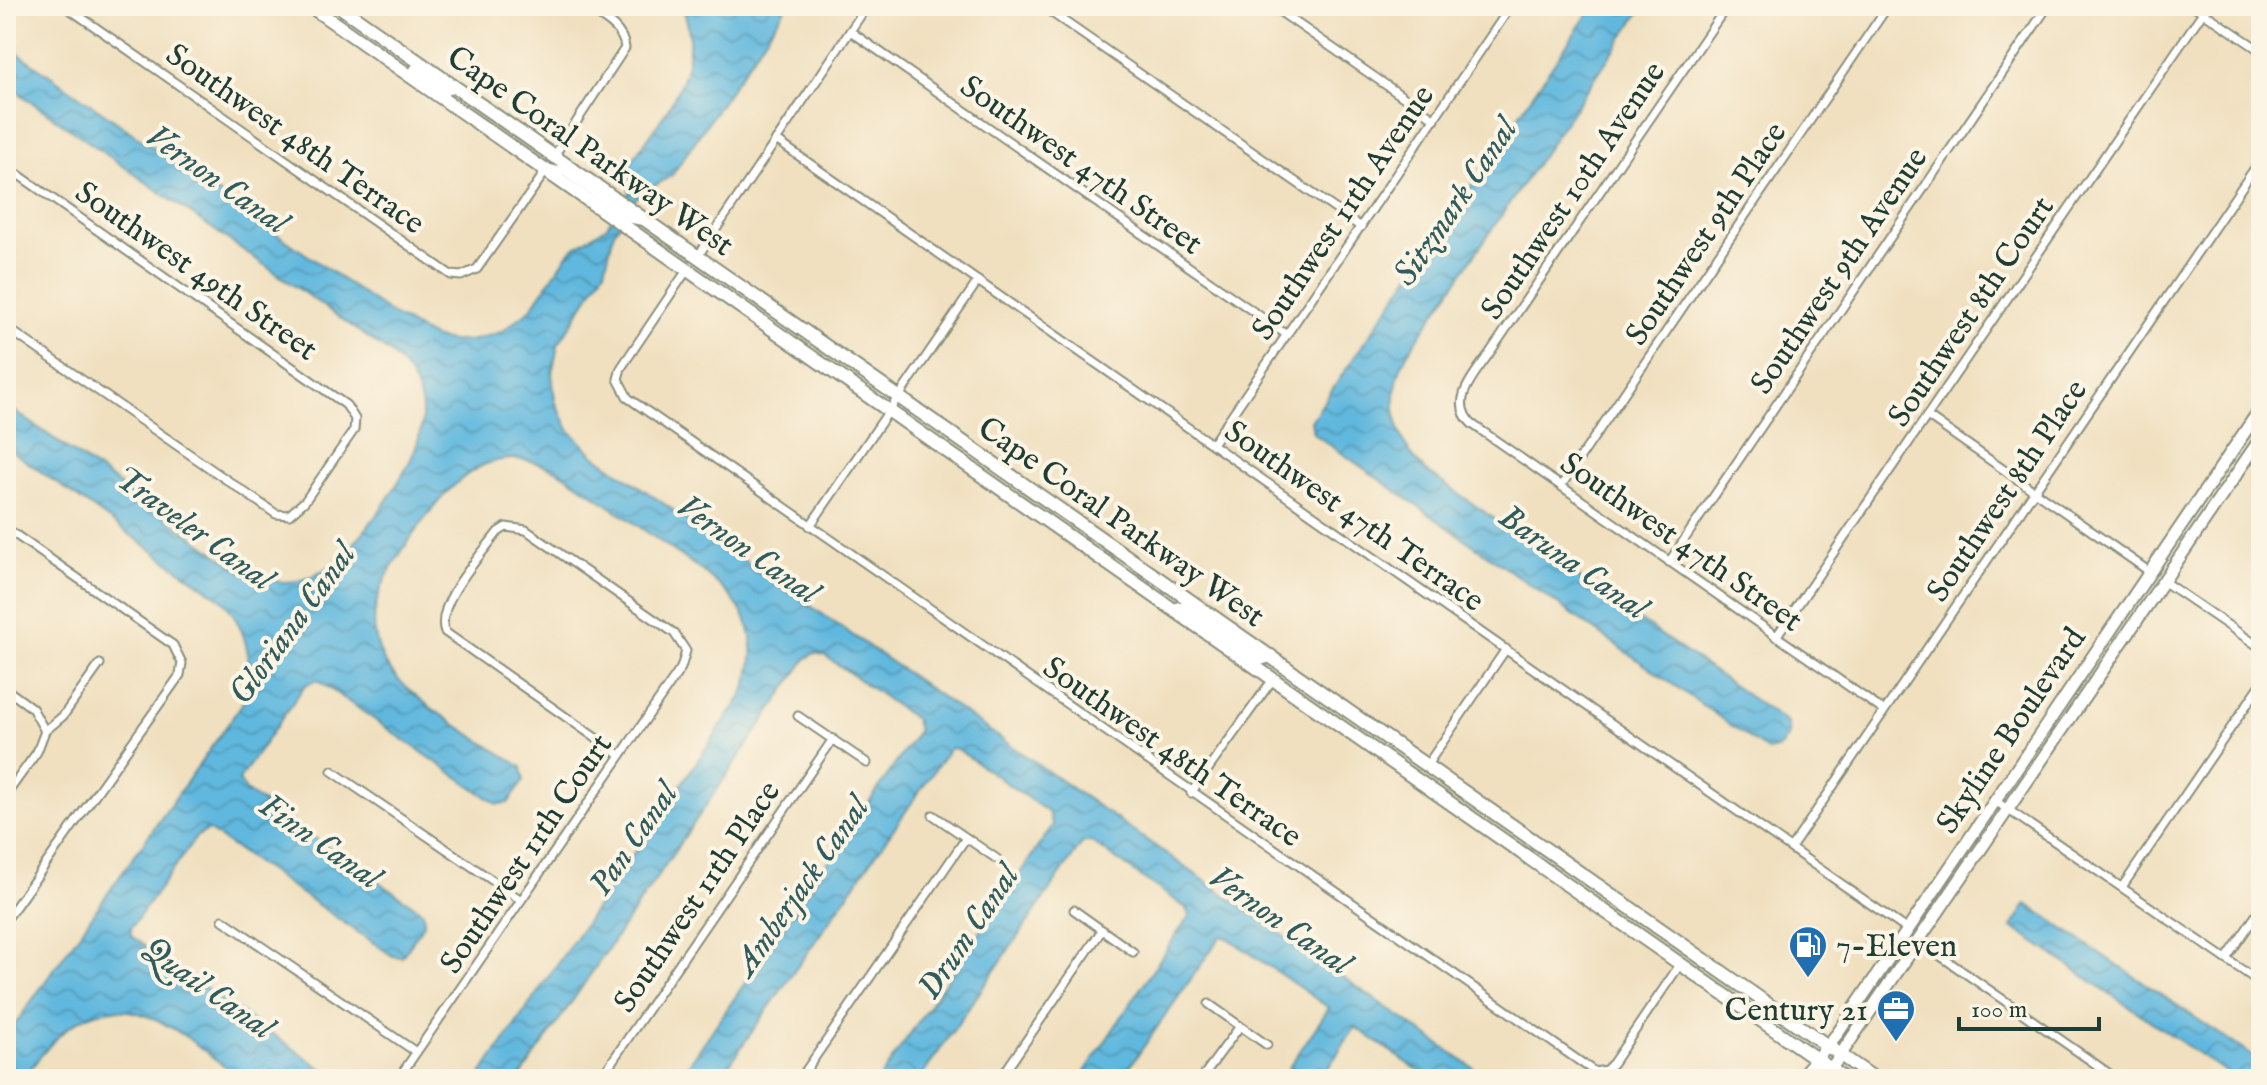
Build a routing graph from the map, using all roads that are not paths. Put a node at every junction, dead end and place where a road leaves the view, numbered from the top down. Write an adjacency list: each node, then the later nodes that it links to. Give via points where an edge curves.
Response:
1 (65, 6): 23 (street, Southwest 48th Terrace, via 451,275 477,269)
2 (310, 6): 15 (main road, Cape Coral Parkway West)
3 (339, 6): 17 (main road, Cape Coral Parkway West)
4 (584, 6): 20 (street, via 624,38 625,48)
5 (867, 6): 14 (street)
6 (1042, 6): 25 (street)
7 (1272, 6): 18 (street)
8 (1727, 6): 32 (street, Southwest 10th Avenue, via 1477,372)
9 (1888, 6): 38 (street, Southwest 9th Place)
10 (2048, 6): 42 (street, Southwest 9th Avenue)
11 (2194, 6): 13 (street)
12 (1508, 7): 18 (street, Southwest 11th Avenue)
13 (2203, 12): 16 (street); 35 (street, Southwest 8th Court)
14 (850, 31): 19 (street); 30 (street, Southwest 47th Street)
15 (350, 35): 17 (main road, via 382,46 444,90); 23 (main road, Cape Coral Parkway West)
16 (2261, 51)
17 (453, 86): 20 (main road, Cape Coral Parkway West)
18 (1435, 119): 25 (street, Southwest 11th Avenue)
19 (776, 140): 26 (street); 28 (street, Southwest 47th Terrace)
20 (554, 156): 24 (main road, Cape Coral Parkway West)
21 (2261, 159): 39 (street, Southwest 8th Place)
22 (6, 166): 29 (street, Southwest 49th Street, via 346,405 355,419 354,430 305,501 289,515 276,514)
23 (545, 171): 24 (street, via 551,167 564,172 630,219); 27 (main road, Cape Coral Parkway West)
24 (647, 221): 26 (main road, Cape Coral Parkway West)
25 (1361, 227): 30 (street, Southwest 11th Avenue)
26 (698, 256): 31 (main road, Cape Coral Parkway West)
27 (687, 270): 34 (main road, Cape Coral Parkway West); 40 (street, Southwest 48th Terrace, via 618,379 628,398)
28 (978, 281): 31 (street); 37 (street, Southwest 47th Terrace)
29 (6, 327)
30 (1287, 335): 37 (street, Southwest 11th Avenue)
31 (899, 397): 34 (street); 49 (main road, Cape Coral Parkway West)
32 (1461, 404): 38 (street, Southwest 47th Street, via 1472,424)
33 (2261, 408): 43 (street, Skyline Boulevard)
34 (889, 411): 40 (street); 45 (main road, Cape Coral Parkway West)
35 (1927, 416): 39 (street); 46 (street, Southwest 8th Court)
36 (2261, 438): 44 (street, Skyline Boulevard)
37 (1212, 444): 48 (street, Southwest 47th Terrace)
38 (1561, 486): 42 (street, Southwest 47th Street)
39 (2035, 491): 43 (street); 54 (street, Southwest 8th Place)
40 (810, 526): 63 (street, Southwest 48th Terrace)
41 (6, 528): 76 (street, via 173,645 182,663 180,675)
42 (1669, 562): 46 (street, Southwest 47th Street)
43 (2150, 572): 44 (street); 65 (street, Skyline Boulevard)
44 (2163, 581): 47 (street); 66 (street, Skyline Boulevard)
45 (1165, 603): 49 (main road, via 1194,613 1260,659); 51 (main road, Cape Coral Parkway West)
46 (1776, 637): 54 (street, Southwest 47th Street)
47 (2261, 648)
48 (1506, 649): 61 (street); 70 (street, Southwest 47th Terrace)
49 (1271, 656): 57 (main road, Cape Coral Parkway West)
50 (100, 664): 56 (street, via 63,716)
51 (1273, 679): 57 (main road, via 1295,682 1366,732); 63 (street); 83 (main road, Cape Coral Parkway West)
52 (2261, 684): 72 (street)
53 (6, 689): 56 (street, via 32,708)
54 (1884, 711): 70 (street, Southwest 8th Place)
55 (798, 716): 58 (street)
56 (45, 731): 64 (street, via 37,752)
57 (1387, 737): 61 (main road, Cape Coral Parkway West)
58 (833, 739): 60 (street); 97 (street, Southwest 11th Place)
59 (620, 755): 59 (street, Southwest 11th Court, via 445,632 444,607 506,527 526,530 674,633 686,651 681,668); 73 (street, Southwest 11th Court)
60 (867, 763)
61 (1427, 765): 89 (main road, Cape Coral Parkway West)
62 (332, 771): 73 (street)
63 (1191, 793): 83 (street, Southwest 48th Terrace, via 1595,1072 1613,1063)
64 (6, 795)
65 (1994, 800): 66 (street); 69 (street, Skyline Boulevard)
66 (2009, 809): 72 (street); 80 (street, Skyline Boulevard)
67 (933, 815): 68 (street)
68 (966, 838): 71 (street); 98 (street)
69 (1964, 844): 78 (street, Skyline Boulevard); 80 (street, via 1922,918)
70 (1791, 848): 78 (street, Southwest 47th Terrace)
71 (997, 859)
72 (2122, 887): 82 (street)
73 (521, 900): 90 (street, Southwest 11th Court)
74 (2261, 908): 82 (street)
75 (1074, 910): 79 (street)
76 (6, 920)
77 (223, 920): 90 (street)
78 (1906, 929): 85 (street, via 1908,947); 89 (street, Skyline Boulevard)
79 (1102, 930): 81 (street); 99 (street)
80 (1919, 941): 85 (street, Skyline Boulevard); 104 (street)
81 (1133, 952)
82 (2226, 959): 84 (street)
83 (1681, 963): 92 (main road, Cape Coral Parkway West)
84 (2261, 983)
85 (1879, 998): 91 (street, Skyline Boulevard)
86 (1209, 1004): 87 (street)
87 (1240, 1026): 88 (street); 100 (street)
88 (1267, 1045)
89 (1828, 1046): 91 (main road, Cape Coral Parkway West); 92 (street, Skyline Boulevard)
90 (416, 1052): 96 (street, Southwest 11th Court)
91 (1841, 1055): 93 (street, Skyline Boulevard); 103 (main road, Cape Coral Parkway West)
92 (1818, 1060): 93 (main road, Cape Coral Parkway West); 101 (street, Skyline Boulevard)
93 (1828, 1074): 102 (main road, Cape Coral Parkway West)
94 (116, 1079): 95 (street)
95 (124, 1079)
96 (398, 1079)
97 (600, 1079)
98 (800, 1079)
99 (1000, 1079)
100 (1201, 1079)
101 (1799, 1079)
102 (1845, 1079)
103 (1875, 1079)
104 (2117, 1079)

